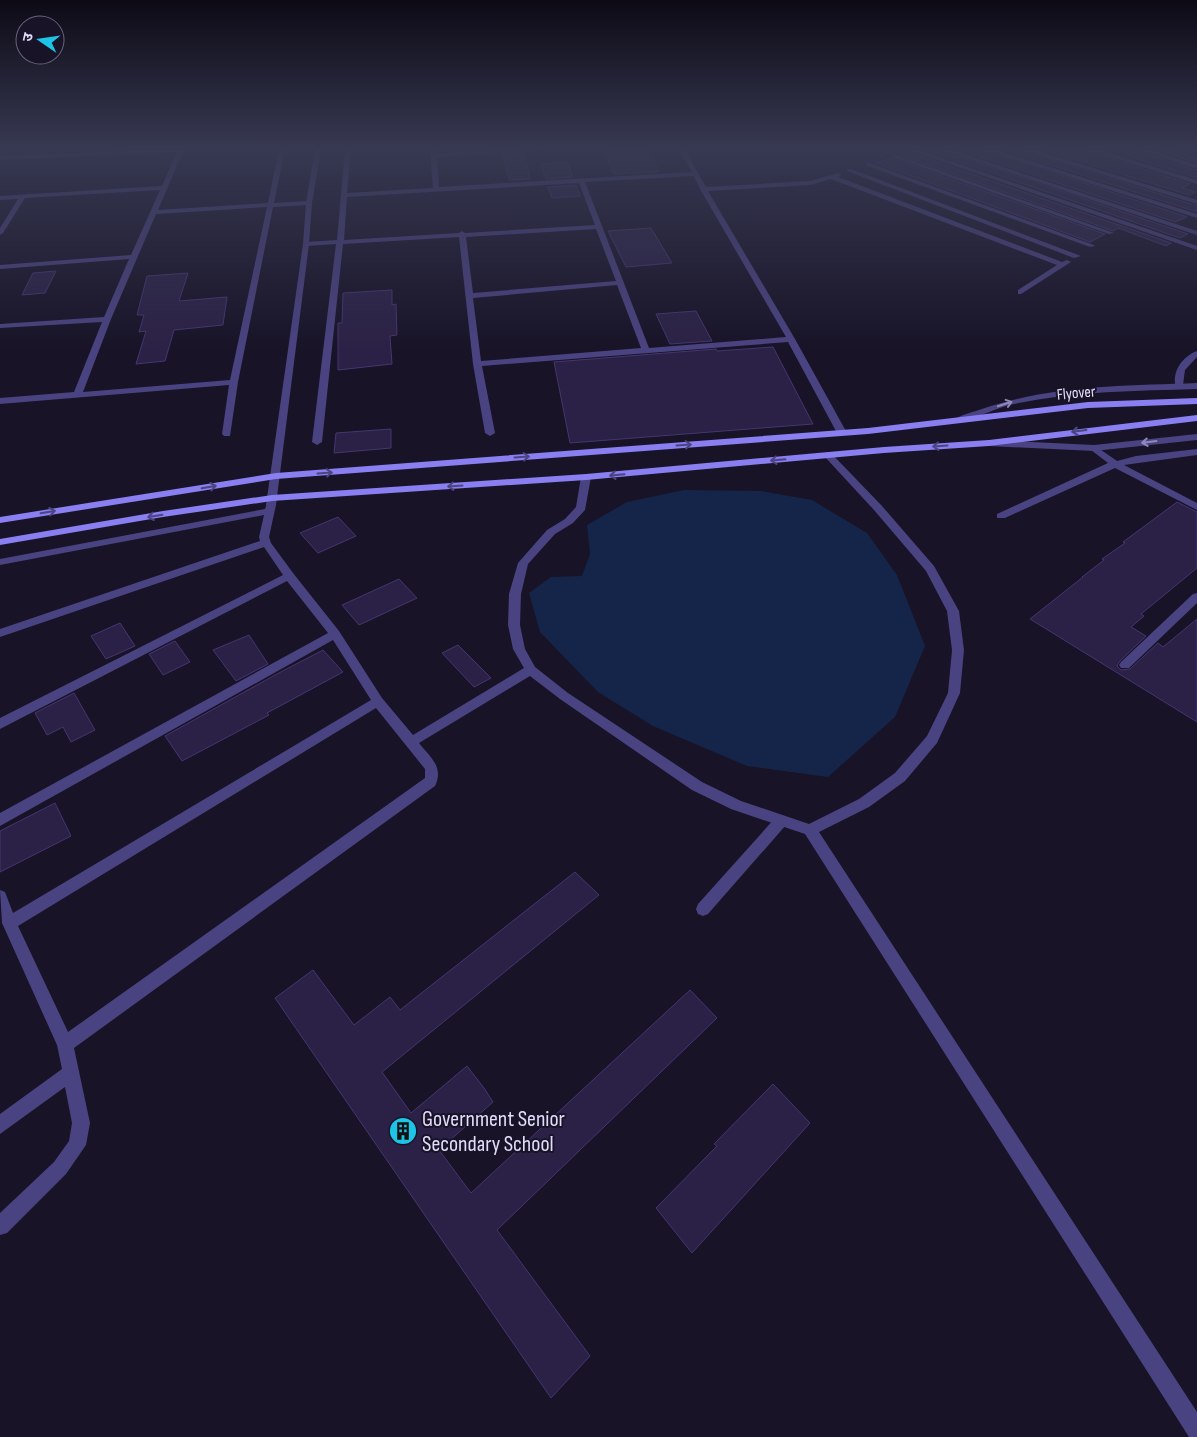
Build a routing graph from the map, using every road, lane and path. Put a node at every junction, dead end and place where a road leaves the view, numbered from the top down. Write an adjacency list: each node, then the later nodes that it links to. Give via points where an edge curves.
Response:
1 (11, 216): 17 (street)
2 (151, 216): 25 (street)
3 (268, 216): 37 (street)
4 (308, 216): 22 (street)
5 (342, 216): 21 (street)
6 (595, 216): 16 (street)
7 (720, 216): 33 (street)
8 (934, 216): 26 (street)
9 (972, 216): 24 (street)
10 (1028, 216): 20 (street)
11 (1040, 216): 20 (street)
12 (1103, 216): 15 (street)
13 (1138, 216): 15 (street)
14 (1147, 216): 19 (street)
15 (1126, 224): 20 (street); 23 (street)
16 (599, 227): 18 (street); 28 (street)
17 (0, 233)
18 (462, 233): 21 (street); 30 (street)
19 (1197, 234)
20 (1102, 240): 24 (street)
21 (340, 242): 22 (street); 50 (street)
22 (306, 244): 57 (street)
23 (1197, 248)
24 (1077, 256): 26 (street)
25 (134, 258): 27 (street); 31 (street)
26 (1062, 265): 29 (street)
27 (0, 267)
28 (620, 283): 30 (street); 34 (street)
29 (1021, 292)
30 (469, 296): 36 (street)
31 (108, 319): 32 (street); 40 (street)
32 (0, 326)
33 (791, 339): 34 (street); 46 (street)
34 (646, 350): 36 (street)
35 (1197, 353): 38 (street, via 1181,367)
36 (477, 364): 47 (street)
37 (234, 382): 40 (street); 48 (street)
38 (1179, 385): 39 (street); 44 (street, one-way to 38, via 1020,400 1094,390)
39 (1197, 386)
40 (77, 396): 41 (street)
41 (0, 401)
42 (1197, 401): 44 (main road, Flyover, via 1088,405)
43 (1197, 418): 51 (main road, one-way to 51)
44 (959, 420): 45 (main road, Flyover)
45 (868, 430): 46 (main road, Flyover); 53 (main road)
46 (842, 432): 57 (main road, Flyover, one-way to 46)
47 (490, 433)
48 (227, 434)
49 (1197, 437): 52 (street, one-way to 52)
50 (318, 442)
51 (989, 443): 52 (street); 53 (main road, one-way to 53)
52 (1094, 448): 56 (street)
53 (884, 450): 55 (main road)
54 (1197, 452): 56 (street)
55 (828, 455): 58 (main road, one-way to 58); 77 (street, via 930,569 953,611 958,650 954,693 932,739 900,777 864,803)
56 (1115, 464): 60 (street); 61 (street)
57 (276, 476): 59 (street); 62 (main road, Flyover, one-way to 57)
58 (586, 477): 59 (main road, one-way to 59); 71 (street, via 581,508 551,532 523,563 515,594 514,625 519,649)
59 (271, 505): 63 (main road, one-way to 63, via 163,514); 64 (street, via 264,538); 65 (street)
60 (1197, 507)
61 (1001, 516)
62 (0, 520)
63 (0, 542)
64 (266, 543): 66 (street); 68 (street)
65 (0, 562)
66 (289, 576): 69 (street); 73 (street)
67 (1197, 597): 70 (street)
68 (0, 632)
69 (335, 634): 72 (street); 75 (street)
70 (1125, 665)
71 (531, 670): 74 (street); 76 (street, via 697,786)
72 (378, 701): 74 (street); 80 (street)
73 (0, 724)
74 (411, 742): 81 (street, via 433,771 430,782)
75 (0, 820)
76 (781, 822): 77 (street); 79 (street)
77 (810, 830): 85 (street)
78 (0, 897): 80 (street)
79 (703, 909)
80 (9, 923): 81 (street)
81 (65, 1044): 82 (street)
82 (71, 1073): 83 (street); 84 (street, via 81,1123 76,1145 60,1168)
83 (0, 1126)
84 (0, 1226)
85 (1197, 1431)

